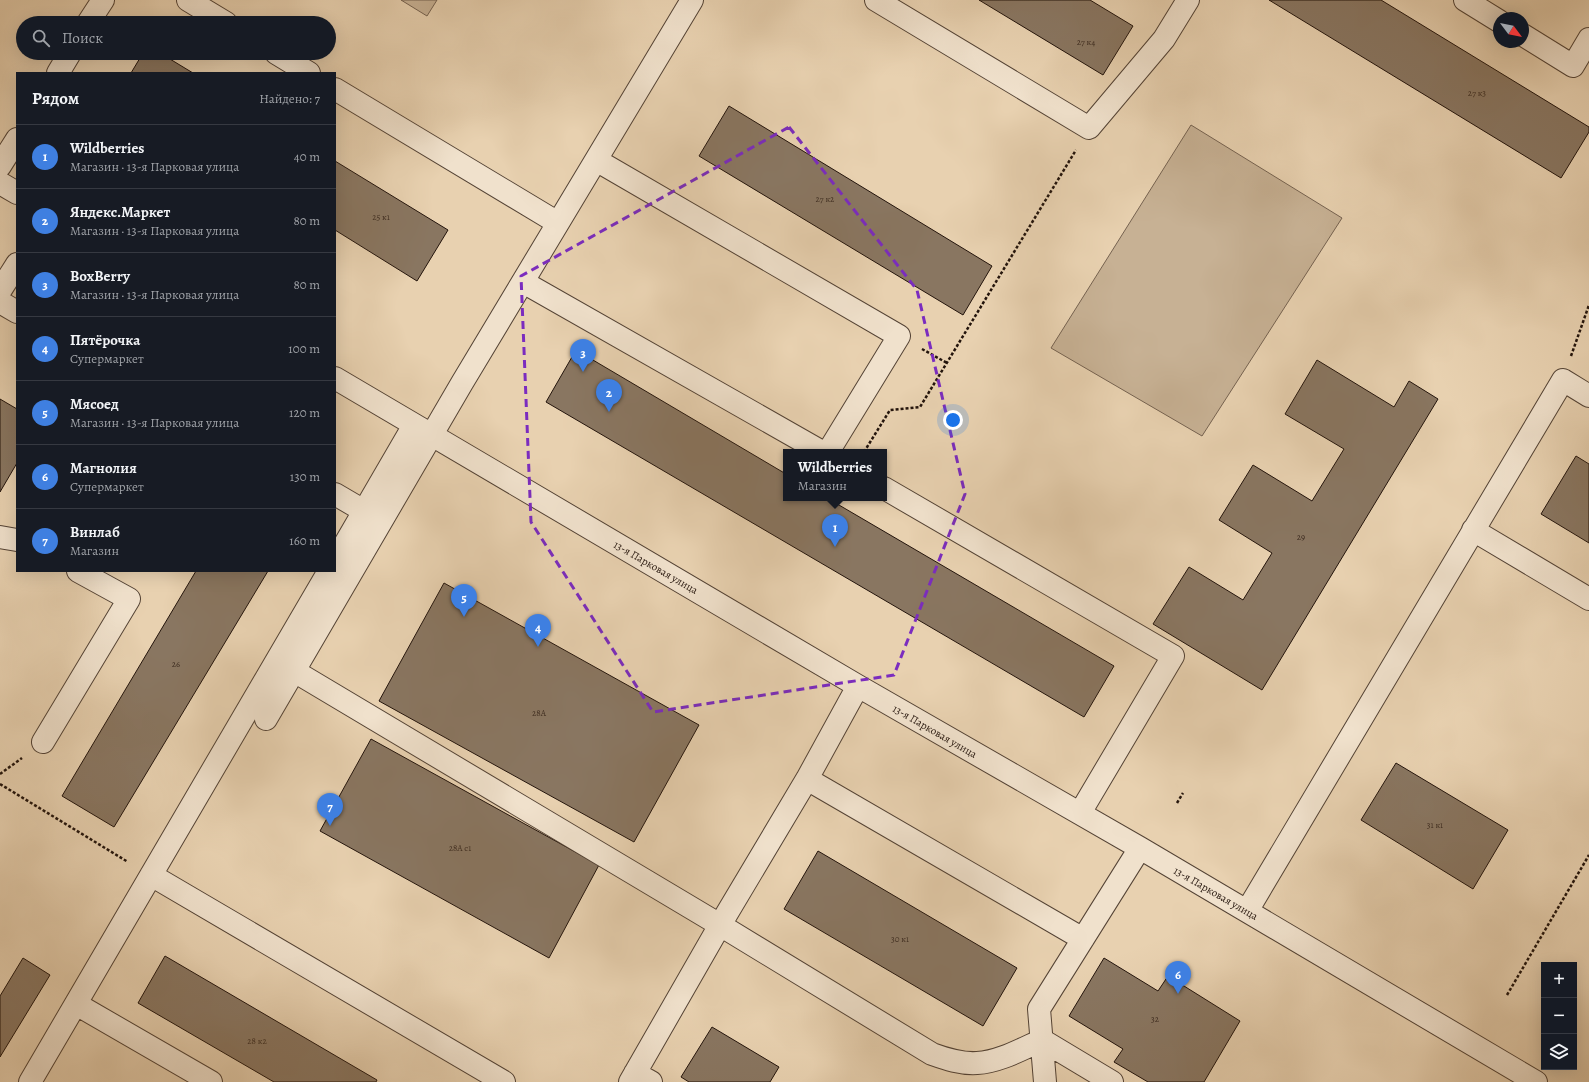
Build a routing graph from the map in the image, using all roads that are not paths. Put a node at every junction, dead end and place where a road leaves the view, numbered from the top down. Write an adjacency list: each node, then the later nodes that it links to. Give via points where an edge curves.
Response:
1 (102, 0): 7 (street)
2 (188, 0): 8 (street)
3 (692, 0): 18 (street)
4 (876, 0): 5 (street, via 1089,128 1164,39)
5 (1188, 0)
6 (1464, 0): 9 (street)
7 (92, 16)
8 (214, 16)
9 (1493, 17)
10 (1529, 39): 11 (street, via 1573,66)
11 (1589, 39)
12 (66, 60): 14 (street)
13 (288, 60): 15 (street)
14 (59, 72)
15 (307, 72)
16 (336, 90): 22 (street)
17 (16, 141): 19 (street)
18 (596, 160): 22 (street); 32 (street, via 899,336)
19 (0, 166)
20 (0, 184): 21 (street)
21 (16, 192)
22 (558, 224): 24 (street)
23 (16, 266): 25 (street)
24 (523, 282): 30 (street); 31 (street)
25 (0, 291)
26 (0, 302): 27 (street)
27 (16, 311)
28 (336, 379): 30 (street, 13-я Парковая улица)
29 (1589, 396): 36 (street, via 1563,380)
30 (423, 430): 35 (street); 43 (street); 44 (street, 13-я Парковая улица)
31 (817, 449)
32 (830, 449)
33 (887, 490): 48 (street, via 1173,656)
34 (336, 495): 35 (street)
35 (364, 511): 39 (street)
36 (1473, 530): 42 (street); 51 (street)
37 (0, 538): 38 (street)
38 (16, 540)
39 (336, 559)
40 (80, 572): 46 (street, via 129,599)
41 (328, 572): 50 (street)
42 (1589, 599)
43 (294, 671): 45 (street); 52 (street)
44 (858, 686): 47 (street); 48 (street, 13-я Парковая улица)
45 (266, 719)
46 (43, 742)
47 (807, 779): 52 (street); 53 (street)
48 (1080, 813): 49 (street, 13-я Парковая улица)
49 (1140, 848): 51 (street, 13-я Парковая улица); 53 (street)
50 (151, 875): 54 (street); 59 (street)
51 (1247, 912): 62 (street, 13-я Парковая улица)
52 (720, 925): 55 (street, via 932,1054 952,1061 978,1063 1003,1057); 56 (street)
53 (1083, 939): 55 (street, via 1039,1009)
54 (76, 1004): 57 (street); 58 (street)
55 (1042, 1040): 60 (street); 61 (street)
56 (639, 1079)
57 (30, 1082)
58 (211, 1082)
59 (504, 1082)
60 (1045, 1082)
61 (1112, 1082)
62 (1536, 1082)

